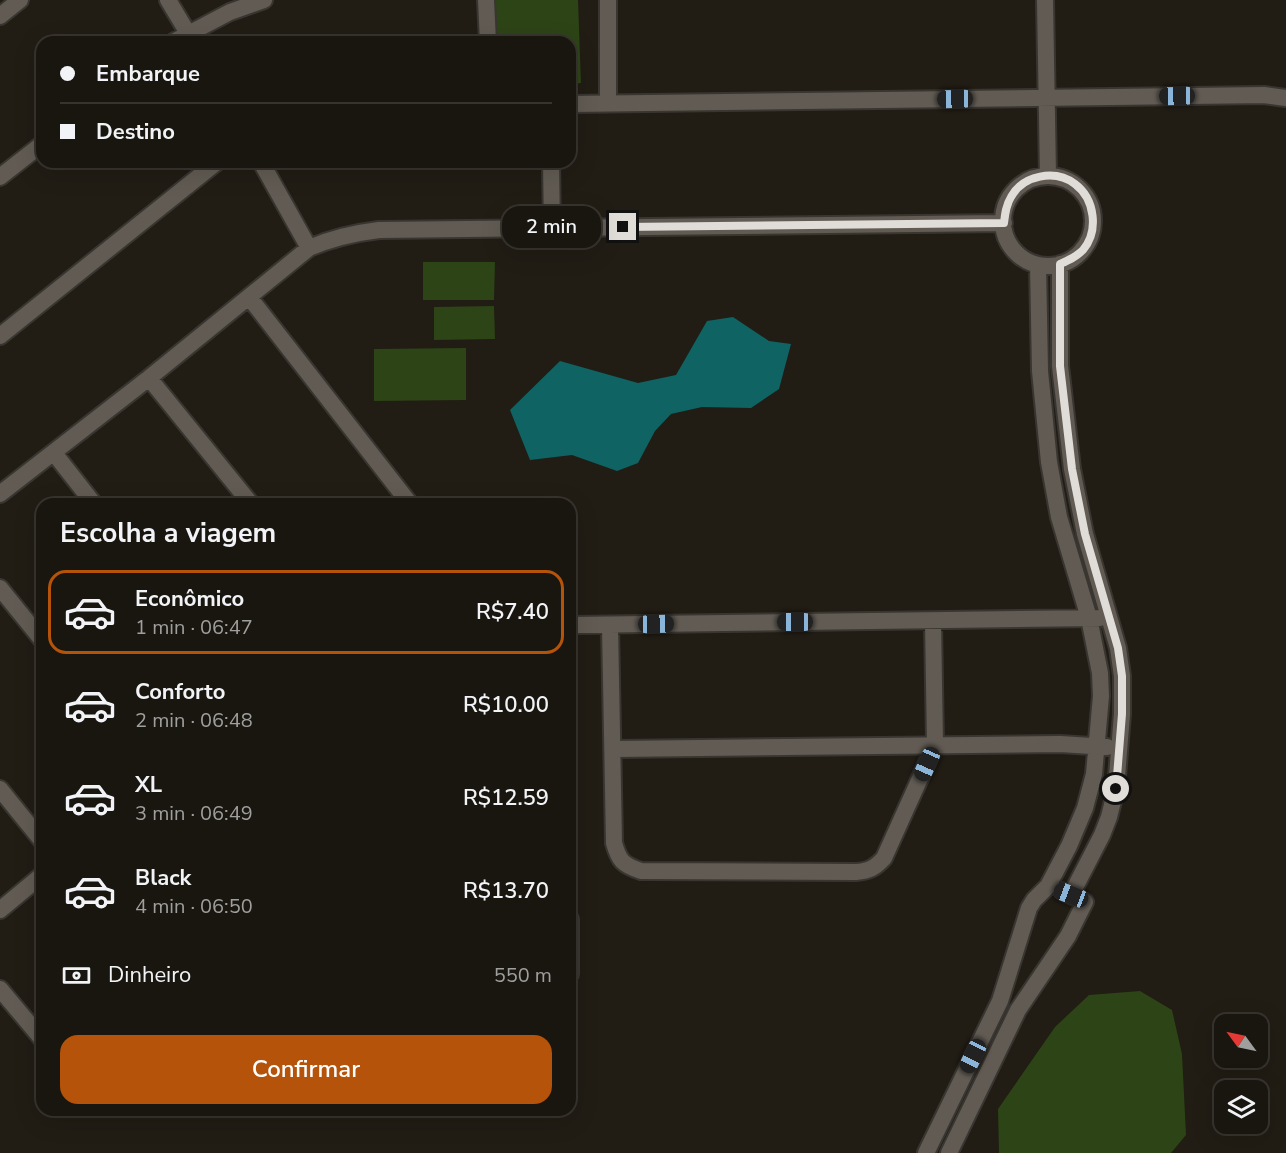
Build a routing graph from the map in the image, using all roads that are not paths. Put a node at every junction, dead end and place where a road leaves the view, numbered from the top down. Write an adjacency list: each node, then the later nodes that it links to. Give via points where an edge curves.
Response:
1 (20, 0): 7 (street)
2 (168, 0): 8 (street)
3 (264, 0): 9 (street, via 230,12)
4 (486, 0): 10 (street)
5 (608, 0): 13 (street)
6 (1045, 0): 11 (street)
7 (0, 16)
8 (190, 36)
9 (193, 36)
10 (488, 36)
11 (1047, 98): 12 (street); 13 (street); 19 (street)
12 (1286, 98)
13 (608, 103): 14 (street)
14 (576, 104)
15 (36, 149): 20 (street)
16 (210, 168): 27 (street)
17 (264, 168): 23 (street)
18 (551, 168): 22 (street)
19 (1048, 176): 21 (street, via 1021,185 1005,209); 24 (street, via 1075,184 1085,194 1093,214 1091,236 1084,248)
20 (0, 177)
21 (1004, 223): 22 (street); 25 (street, via 1014,250)
22 (552, 228): 23 (street, via 379,230)
23 (309, 248): 26 (street)
24 (1060, 264): 25 (street); 35 (street, via 1060,366 1072,469 1085,534)
25 (1038, 265): 36 (street, via 1040,371 1049,462 1059,518)
26 (249, 297): 28 (street); 33 (street)
27 (0, 336)
28 (149, 378): 29 (street); 32 (street)
29 (54, 453): 30 (street); 31 (street)
30 (2, 488)
31 (89, 498)
32 (246, 498)
33 (405, 498)
34 (0, 588): 40 (street)
35 (1110, 617): 36 (street); 43 (street, via 1122,676)
36 (1089, 618): 37 (street); 42 (street, via 1100,672)
37 (933, 621): 39 (street); 41 (street)
38 (576, 625): 39 (street)
39 (610, 625): 44 (street)
40 (36, 633)
41 (935, 745): 42 (street); 44 (street); 44 (street, via 884,858 876,867 856,872 641,871 628,866 618,857 614,843)
42 (1097, 747): 43 (street); 48 (street, via 1085,808)
43 (1120, 748): 49 (street, via 1109,817)
44 (614, 749)
45 (0, 789): 46 (street)
46 (36, 834)
47 (36, 880): 50 (street)
48 (1048, 886): 49 (street); 52 (street, via 1029,908)
49 (1071, 895): 53 (street, via 1084,903 1068,936)
50 (0, 910)
51 (0, 989): 54 (street)
52 (1000, 1001): 53 (street); 55 (street)
53 (1018, 1010): 56 (street)
54 (36, 1032)
55 (926, 1153)
56 (949, 1153)

